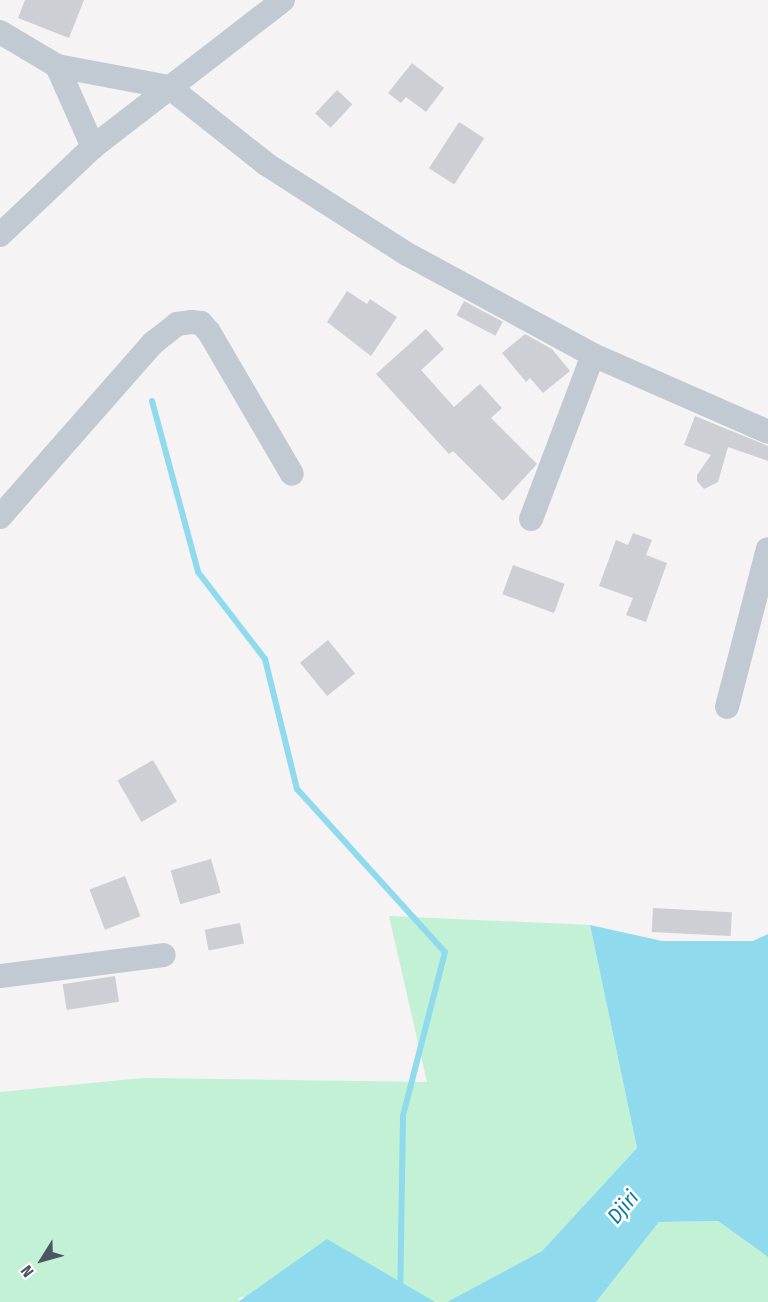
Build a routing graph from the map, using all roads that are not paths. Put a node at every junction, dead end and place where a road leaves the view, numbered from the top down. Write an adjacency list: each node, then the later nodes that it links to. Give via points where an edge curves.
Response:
1 (283, 0): 4 (street)
2 (0, 32): 3 (street)
3 (57, 66): 4 (street); 5 (street)
4 (169, 87): 5 (street); 7 (street, via 266,164 317,198 483,297)
5 (93, 147): 6 (street)
6 (0, 235)
7 (593, 355): 8 (street); 11 (street)
8 (768, 432)
9 (291, 474): 10 (street, via 209,332 201,323 177,324 153,343)
10 (0, 517)
11 (531, 519)
12 (768, 549): 13 (street)
13 (727, 708)
14 (164, 955): 15 (street)
15 (0, 976)

